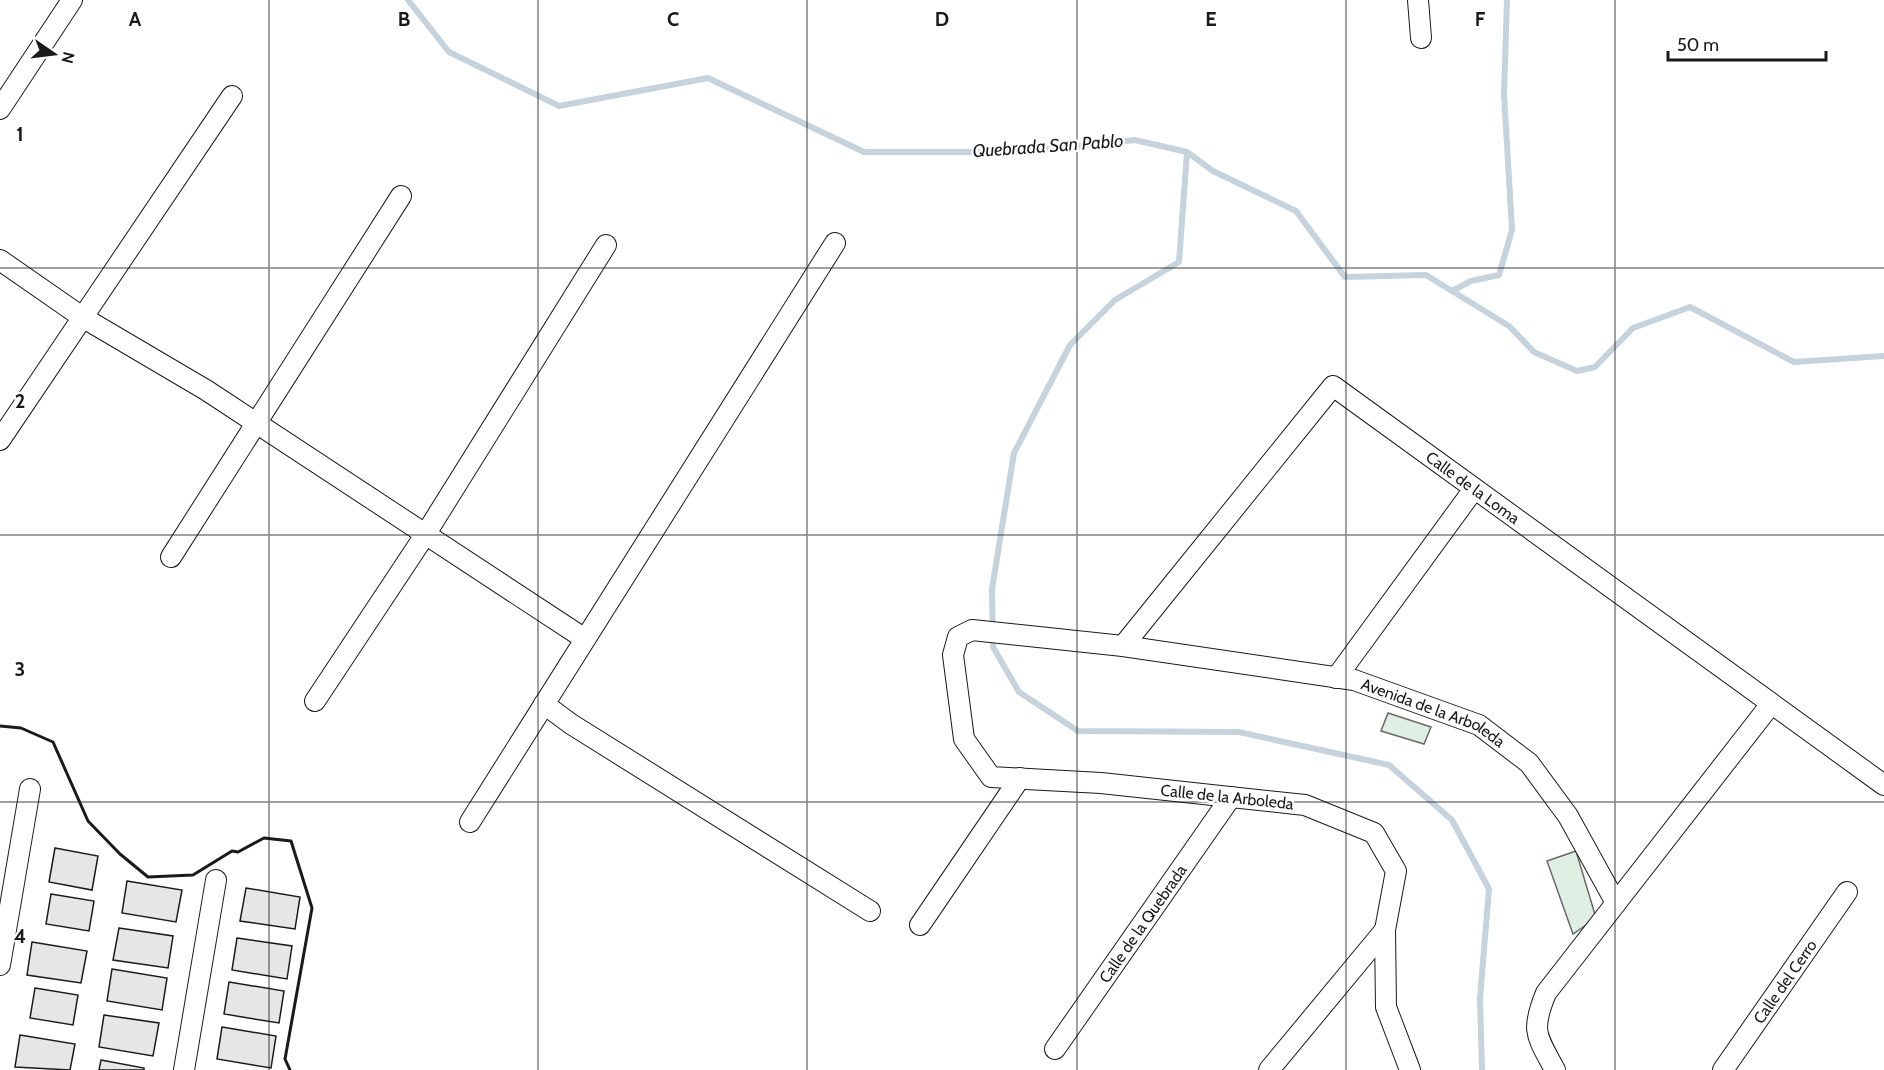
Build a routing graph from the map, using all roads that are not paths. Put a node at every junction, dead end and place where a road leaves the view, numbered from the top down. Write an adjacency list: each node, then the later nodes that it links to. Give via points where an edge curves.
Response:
1 (72, 0): 5 (street)
2 (1418, 0): 3 (street)
3 (1421, 38)
4 (232, 96): 10 (street)
5 (0, 110)
6 (401, 196): 11 (street)
7 (835, 243): 17 (street)
8 (606, 245): 14 (street)
9 (0, 260): 10 (street)
10 (82, 317): 11 (street); 12 (street)
11 (256, 423): 14 (street); 15 (street)
12 (0, 440)
13 (1474, 489): 18 (street, Calle de la Loma, via 1333,386); 19 (street); 22 (street, Calle de la Loma)
14 (425, 536): 17 (street); 20 (street)
15 (171, 557)
16 (972, 630): 18 (street, Avenida de la Arboleda); 23 (street, Calle de la Arboleda, via 958,637 953,655 964,739 991,777)
17 (585, 639): 21 (street)
18 (1123, 646): 19 (street, Avenida de la Arboleda)
19 (1336, 678): 30 (street, Avenida de la Arboleda, via 1354,680 1479,725 1529,763 1568,816)
20 (315, 701)
21 (544, 704): 27 (street); 31 (street)
22 (1771, 704): 24 (street, Calle de la Loma); 30 (street)
23 (1020, 778): 26 (street, Calle de la Arboleda); 32 (street)
24 (1884, 785)
25 (30, 789): 34 (street)
26 (1231, 797): 33 (street, Calle de la Arboleda, via 1305,805 1374,833 1396,871); 35 (street, Calle de la Quebrada)
27 (470, 822)
28 (216, 880): 36 (street)
29 (1847, 892): 40 (street, Calle del Cerro)
30 (1616, 903): 39 (street, via 1546,993 1538,1014 1536,1034)
31 (870, 911)
32 (920, 925)
33 (1384, 930): 37 (street); 38 (street, Calle de la Arboleda, via 1386,1007)
34 (0, 965)
35 (1055, 1049)
36 (183, 1070)
37 (1269, 1070)
38 (1410, 1070)
39 (1555, 1070)
40 (1723, 1070)

